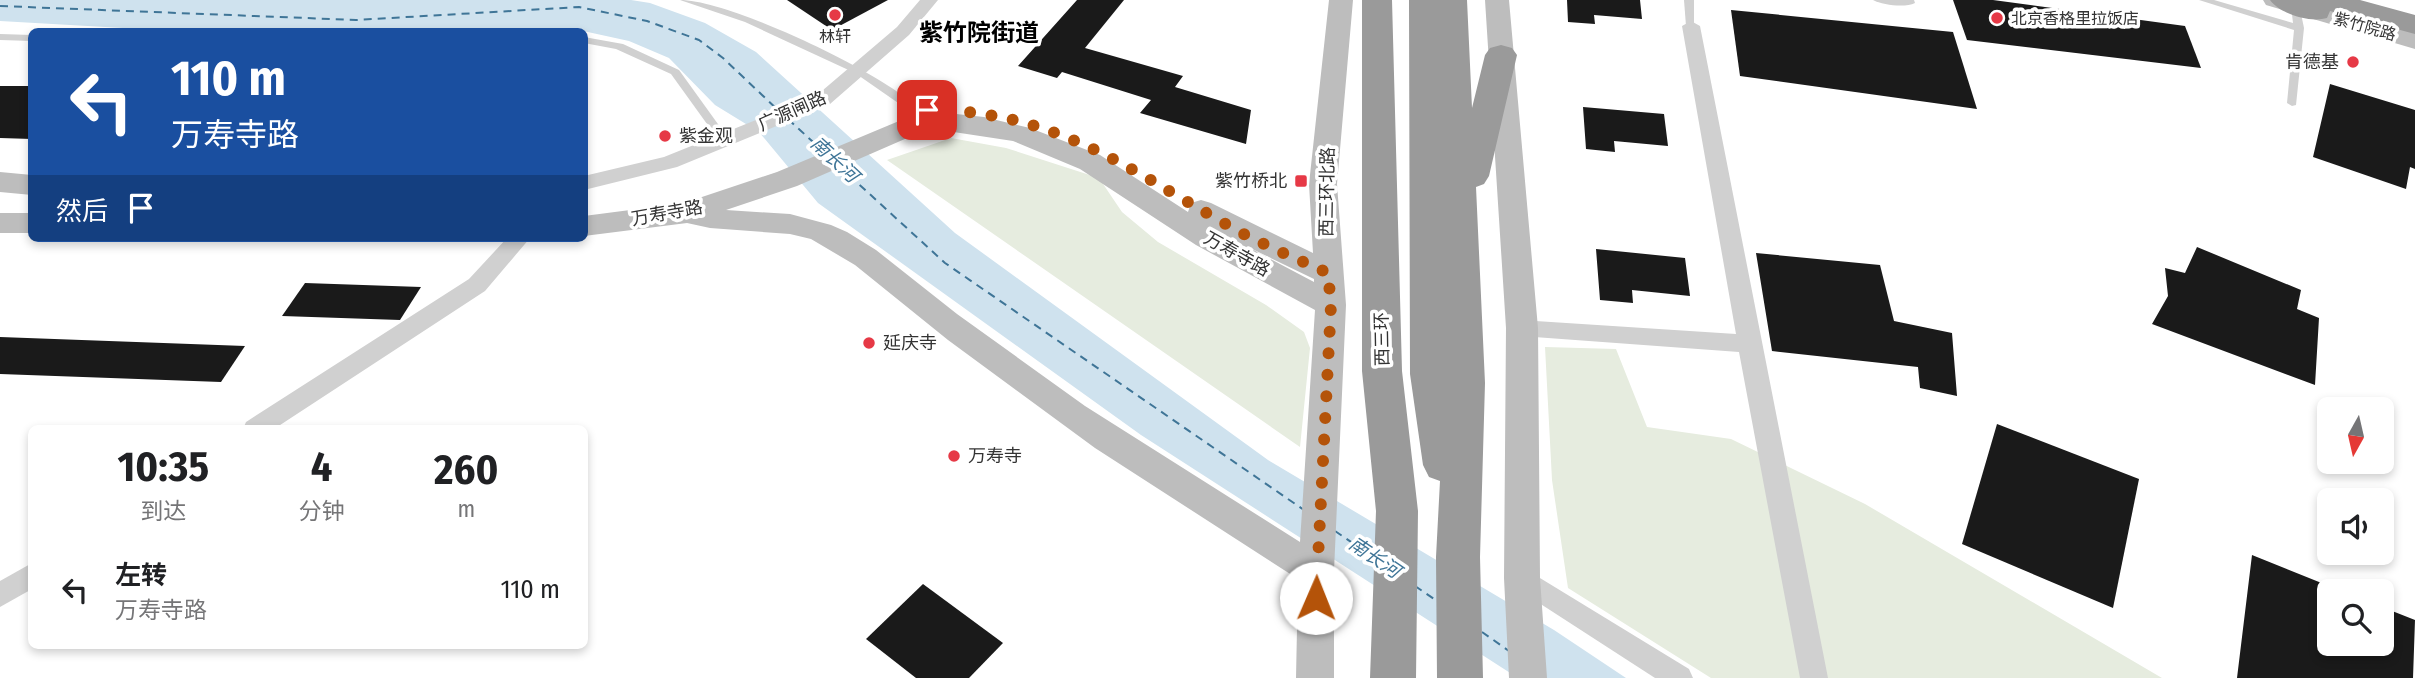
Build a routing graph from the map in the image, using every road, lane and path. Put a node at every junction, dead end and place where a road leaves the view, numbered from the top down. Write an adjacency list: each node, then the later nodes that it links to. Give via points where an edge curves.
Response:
1 (685, 0): 25 (lane, via 748,20)
2 (929, 0): 25 (street, 广源闸路)
3 (1341, 0): 41 (street, 西三环北路, via 1323,184)
4 (1377, 0): 46 (highway, 西三环, via 1382,371)
5 (1408, 0): 46 (highway, via 1406,372)
6 (1424, 0): 47 (highway, via 1430,374)
7 (1452, 0): 36 (highway)
8 (1497, 0): 24 (street)
9 (1689, 0): 18 (lane)
10 (1878, 0): 11 (lane)
11 (1909, 0)
12 (2204, 0): 16 (lane)
13 (2379, 0): 17 (highway)
14 (2410, 0): 15 (highway)
15 (2415, 1)
16 (2304, 9): 19 (highway); 23 (street, 紫竹院路); 26 (lane)
17 (2415, 10)
18 (1691, 26): 44 (street)
19 (2415, 28)
20 (0, 37): 21 (lane)
21 (28, 38)
22 (588, 41): 29 (lane, via 619,46 675,72)
23 (2415, 41)
24 (1501, 55): 36 (highway); 43 (street)
25 (859, 71): 27 (lane); 29 (street, 广源闸路, via 823,100)
26 (2292, 103)
27 (918, 112): 28 (street, 万寿寺路); 41 (street, 万寿寺路, via 964,110 1053,131 1112,157 1225,224)
28 (866, 137): 30 (street); 42 (street, 万寿寺路, via 947,122 1020,134 1090,162 1206,239)
29 (725, 140): 32 (street, 广源闸路, via 670,162)
30 (780, 172): 34 (street, 万寿寺路, via 695,193); 35 (street, 万寿寺路)
31 (0, 182): 33 (street)
32 (588, 182)
33 (28, 185)
34 (588, 206)
35 (686, 213): 39 (street, 万寿寺路); 48 (street, via 711,220 817,230 838,240 1080,421)
36 (1461, 222): 47 (highway, via 1465,383)
37 (0, 223): 38 (street)
38 (28, 223)
39 (588, 225)
40 (515, 242): 45 (street, via 477,285)
41 (1328, 273): 42 (street, 西三环北路)
42 (1331, 305): 48 (street, 西三环北路)
43 (1522, 328): 44 (street); 50 (street)
44 (1749, 344): 59 (street)
45 (261, 425)
46 (1397, 511): 52 (highway, 西三环)
47 (1458, 557): 53 (highway)
48 (1316, 571): 54 (street, 西三环北路)
49 (28, 576): 51 (street)
50 (1522, 578): 57 (street); 58 (street)
51 (0, 594)
52 (1394, 626): 55 (highway); 56 (highway, 西三环)
53 (1460, 675)
54 (1315, 678)
55 (1377, 678)
56 (1393, 678)
57 (1528, 678)
58 (1679, 678)
59 (1814, 678)

